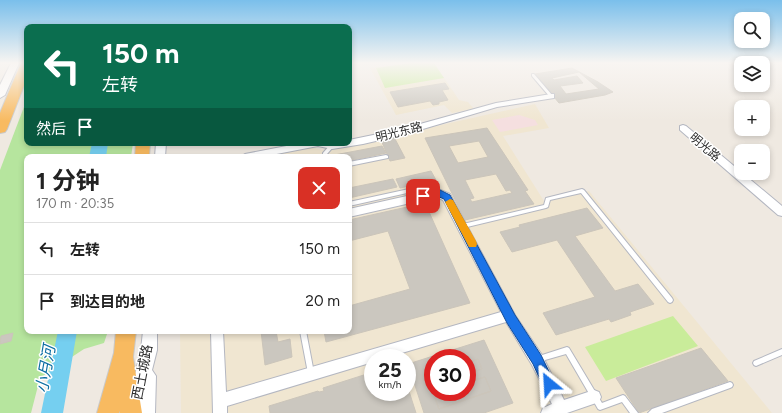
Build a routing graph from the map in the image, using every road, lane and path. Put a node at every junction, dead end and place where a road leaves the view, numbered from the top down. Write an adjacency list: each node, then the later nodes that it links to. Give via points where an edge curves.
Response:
1 (6, 82): 4 (street)
2 (19, 82): 7 (highway)
3 (539, 82): 5 (lane)
4 (0, 95)
5 (551, 96): 8 (street, 明光东路, via 496,105 403,132)
6 (683, 128): 18 (street, 明光路)
7 (0, 129)
8 (352, 142)
9 (302, 146): 11 (street, 明光东路)
10 (332, 146): 12 (lane)
11 (261, 154)
12 (325, 154)
13 (386, 157): 14 (lane)
14 (352, 163)
15 (432, 186): 16 (lane)
16 (352, 203)
17 (352, 212): 19 (street, via 438,193 447,197)
18 (782, 212)
19 (463, 226): 20 (lane, via 546,206 548,199 582,191); 21 (street)
20 (670, 300)
21 (509, 315): 29 (street); 31 (street)
22 (126, 334): 28 (highway)
23 (150, 334): 26 (street, 西土城路)
24 (217, 334): 34 (street)
25 (304, 334): 31 (lane)
26 (149, 350): 38 (street, 西土城路); 39 (street)
27 (782, 352): 30 (lane)
28 (124, 353): 36 (highway); 37 (highway)
29 (537, 360): 33 (lane, via 567,350); 35 (street)
30 (756, 363)
31 (311, 373): 34 (street)
32 (730, 385): 42 (lane)
33 (594, 397): 35 (street); 41 (lane, via 600,407 623,398)
34 (220, 407)
35 (561, 408): 40 (street)
36 (108, 413)
37 (130, 413)
38 (134, 413)
39 (147, 413)
40 (548, 413)
41 (634, 413)
42 (652, 413)

